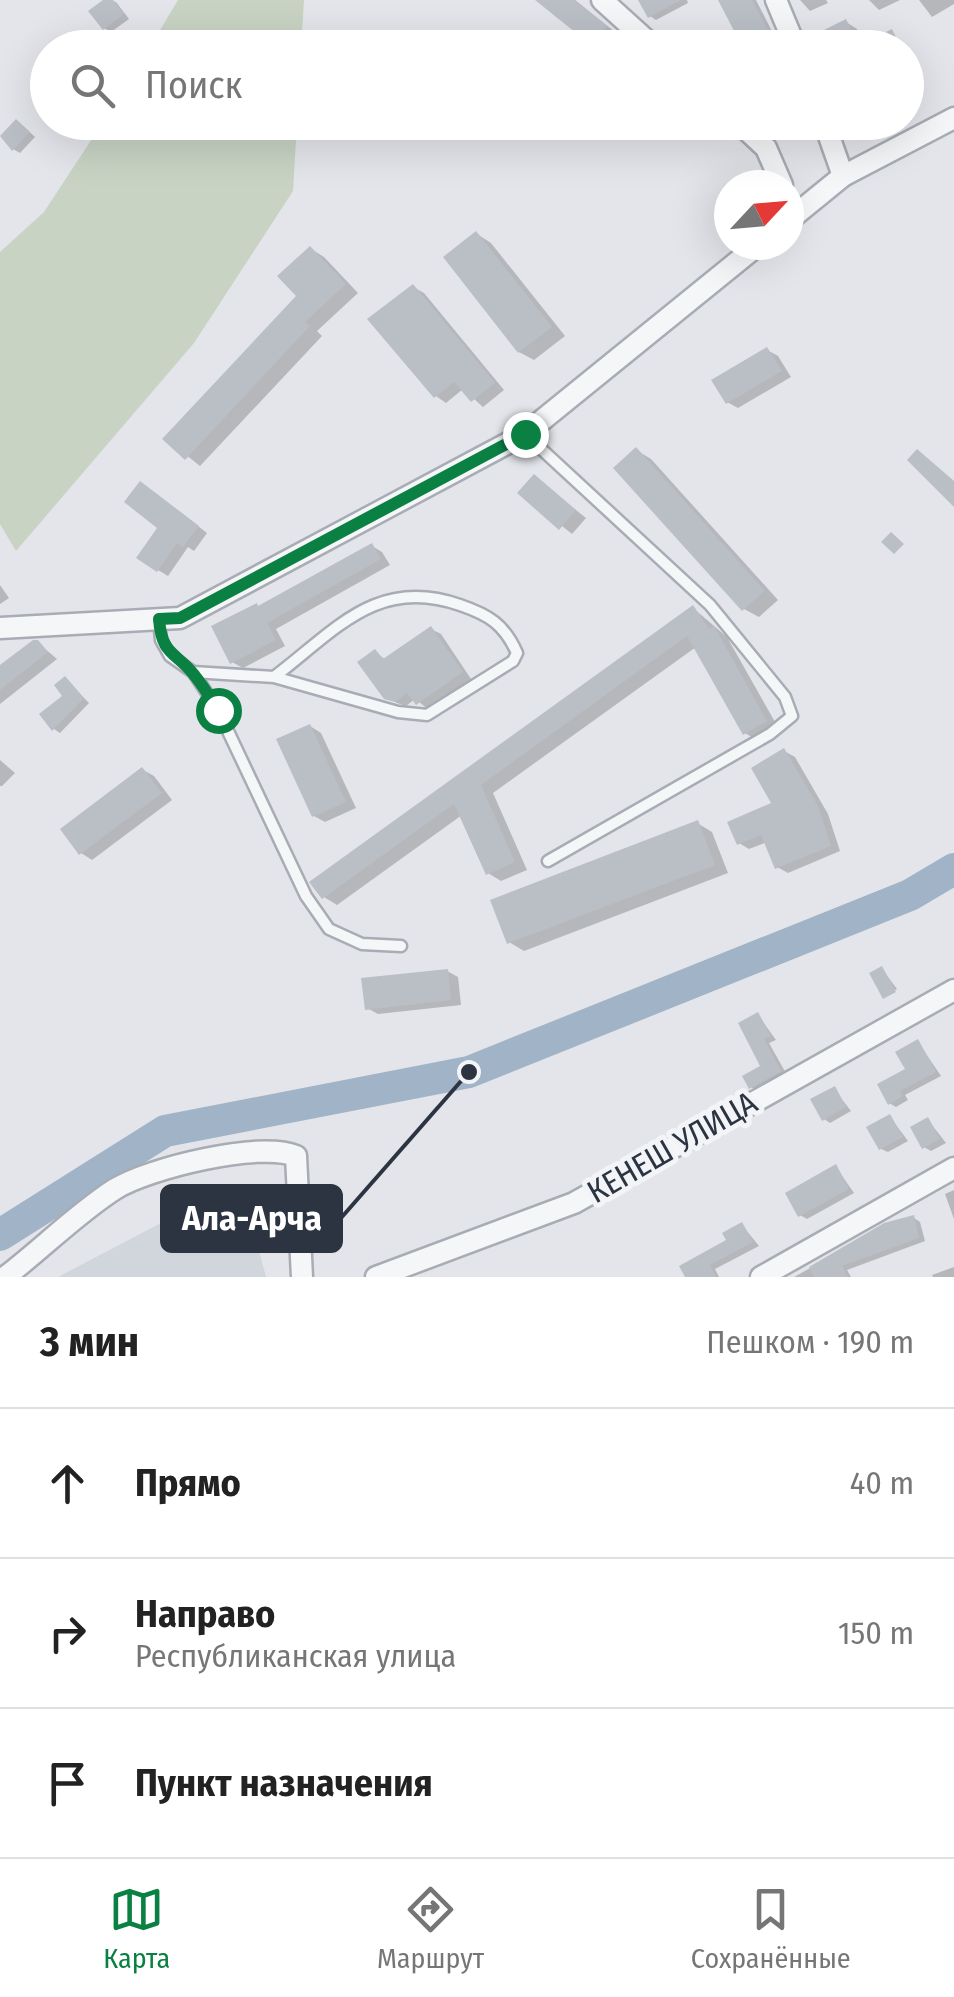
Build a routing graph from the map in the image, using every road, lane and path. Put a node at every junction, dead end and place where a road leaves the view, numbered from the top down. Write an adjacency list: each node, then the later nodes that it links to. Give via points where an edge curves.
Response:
1 (602, 0): 3 (street)
2 (776, 0): 4 (street)
3 (635, 30)
4 (788, 30)
5 (954, 118): 6 (street)
6 (924, 134)
7 (757, 140): 10 (street)
8 (831, 140): 11 (street)
9 (912, 140): 11 (street)
10 (776, 170)
11 (844, 176): 12 (street)
12 (804, 204)
13 (740, 260): 14 (street)
14 (525, 434): 15 (street, via 180,618); 19 (lane, via 710,604 785,696 792,716)
15 (159, 619): 16 (street); 17 (lane, via 170,656)
16 (0, 628)
17 (193, 672): 18 (lane); 20 (lane, via 329,929 362,944)
18 (274, 677): 18 (lane, via 389,597 431,595 491,615 517,653 426,715 364,705)
19 (548, 861)
20 (401, 946)
21 (954, 990): 25 (street, КЕНЕШ УЛИЦА, via 574,1203)
22 (954, 1168): 26 (street)
23 (5, 1277): 24 (street, via 118,1188 222,1154 281,1150 296,1156)
24 (302, 1277)
25 (376, 1277)
26 (760, 1277)

